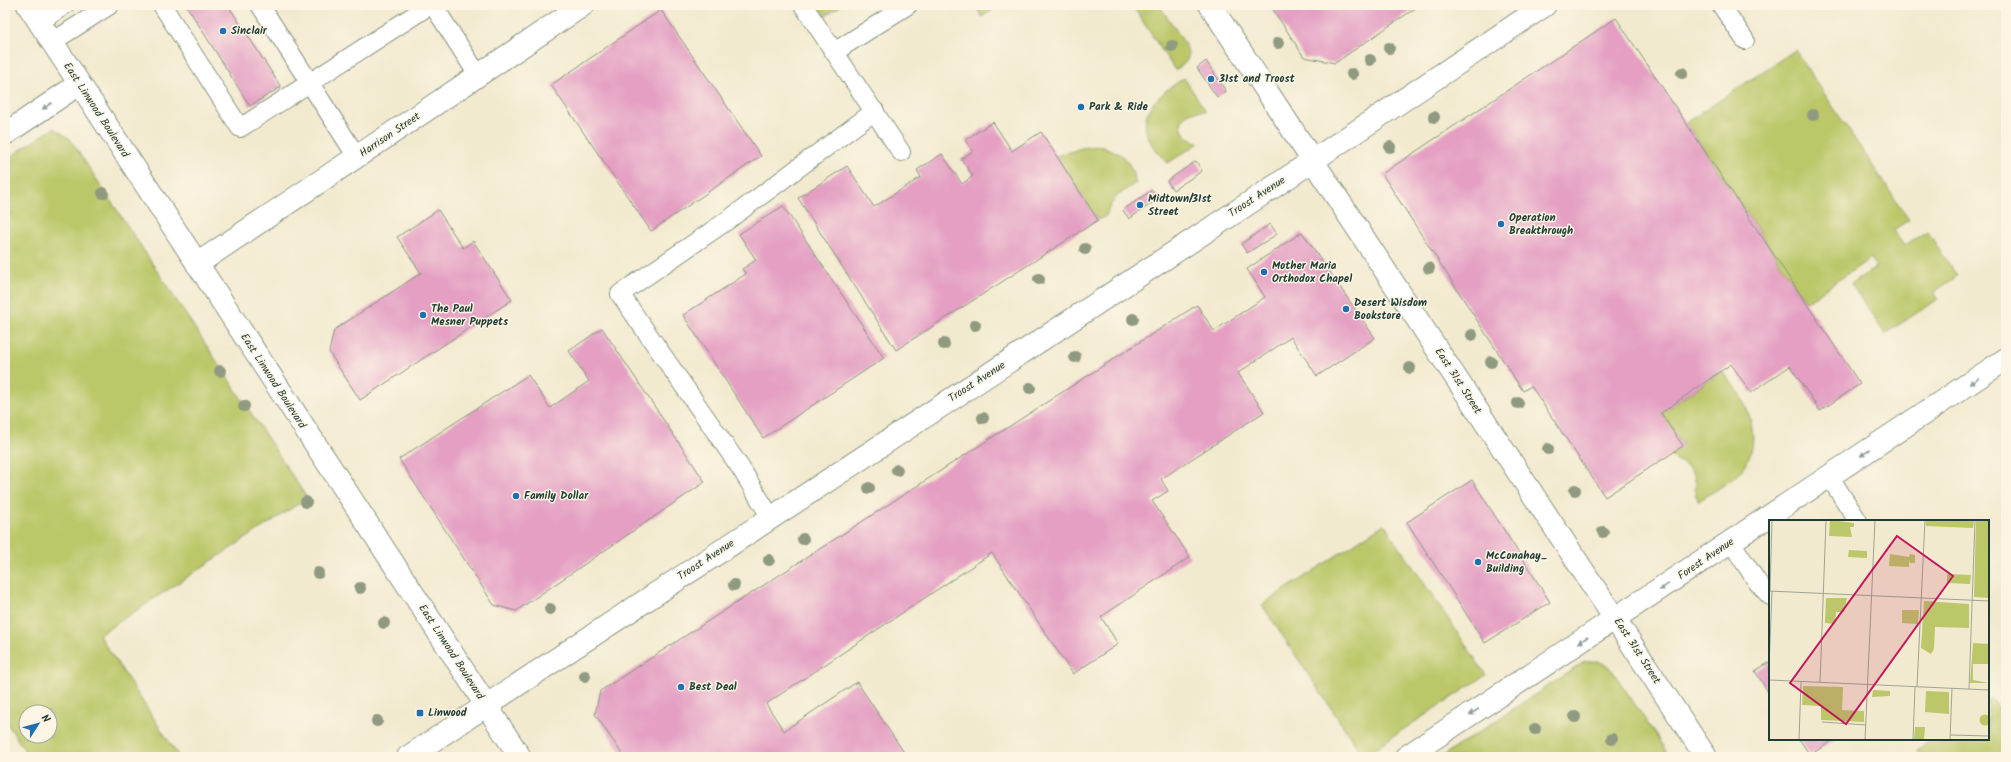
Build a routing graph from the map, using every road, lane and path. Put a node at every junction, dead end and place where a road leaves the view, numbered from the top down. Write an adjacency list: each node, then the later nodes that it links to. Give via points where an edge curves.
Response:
1 (65, 5): 12 (lane)
2 (110, 5): 14 (lane)
3 (162, 5): 17 (lane, via 240,128)
4 (260, 5): 17 (lane)
5 (431, 5): 16 (lane); 17 (lane)
6 (583, 5): 16 (main road, Harrison Street)
7 (803, 5): 15 (lane)
8 (908, 5): 15 (lane)
9 (1210, 5): 23 (main road, East 31st Street)
10 (1545, 5): 23 (main road, Troost Avenue)
11 (1721, 5): 13 (lane)
12 (33, 14): 14 (main road, East Linwood Boulevard)
13 (1745, 40)
14 (52, 42): 18 (main road, East Linwood Boulevard)
15 (834, 52): 19 (lane)
16 (478, 75): 22 (main road, Harrison Street)
17 (310, 83): 22 (lane)
18 (79, 84): 20 (main road, one-way to 20); 24 (main road, East Linwood Boulevard)
19 (875, 111): 21 (lane); 27 (lane, via 728,220 620,294 740,467)
20 (5, 134)
21 (901, 152)
22 (357, 157): 24 (main road, Harrison Street)
23 (1312, 161): 27 (main road, Troost Avenue); 31 (main road, East 31st Street)
24 (197, 264): 32 (main road, East Linwood Boulevard)
25 (2006, 359): 26 (main road, Forest Avenue, one-way to 26)
26 (1829, 476): 28 (lane); 29 (main road, Forest Avenue)
27 (771, 518): 32 (main road, Troost Avenue)
28 (1857, 520)
29 (1731, 542): 30 (lane); 31 (main road, Forest Avenue, one-way to 31)
30 (1769, 595)
31 (1615, 619): 35 (main road, Forest Avenue, one-way to 35); 36 (main road, East 31st Street)
32 (486, 706): 33 (main road, Troost Avenue); 34 (main road, East Linwood Boulevard)
33 (408, 757)
34 (520, 757)
35 (1406, 757)
36 (1706, 757)

